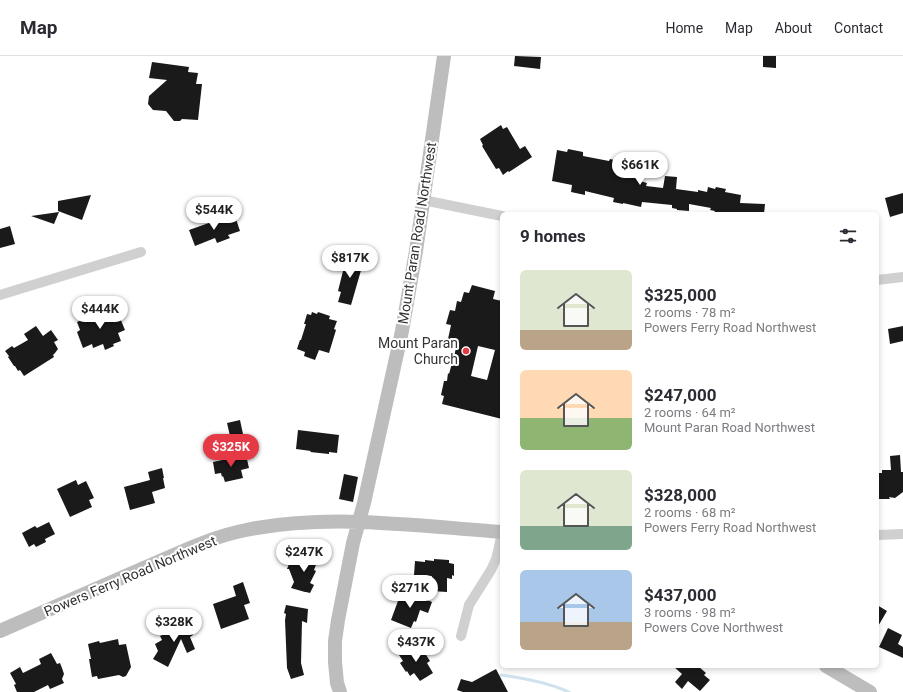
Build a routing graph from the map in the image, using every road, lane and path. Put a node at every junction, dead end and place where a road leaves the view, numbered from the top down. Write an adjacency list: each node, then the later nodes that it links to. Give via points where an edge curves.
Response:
1 (444, 56): 2 (main road, Mount Paran Road Northwest)
2 (423, 200): 3 (street); 8 (main road, Mount Paran Road Northwest, via 402,332)
3 (500, 216)
4 (141, 252): 7 (street)
5 (903, 277): 6 (street)
6 (879, 280)
7 (0, 295)
8 (359, 522): 9 (main road, Powers Ferry Road Northwest); 13 (main road, Powers Ferry Road Northwest, via 288,523 244,530 204,542); 16 (main road, Mount Paran Road Northwest, via 335,641 335,662)
9 (500, 532)
10 (903, 534): 11 (street)
11 (879, 535)
12 (500, 542): 14 (street, via 491,570 469,605)
13 (0, 631)
14 (461, 636)
15 (829, 668): 17 (main road)
16 (340, 692)
17 (870, 692)

